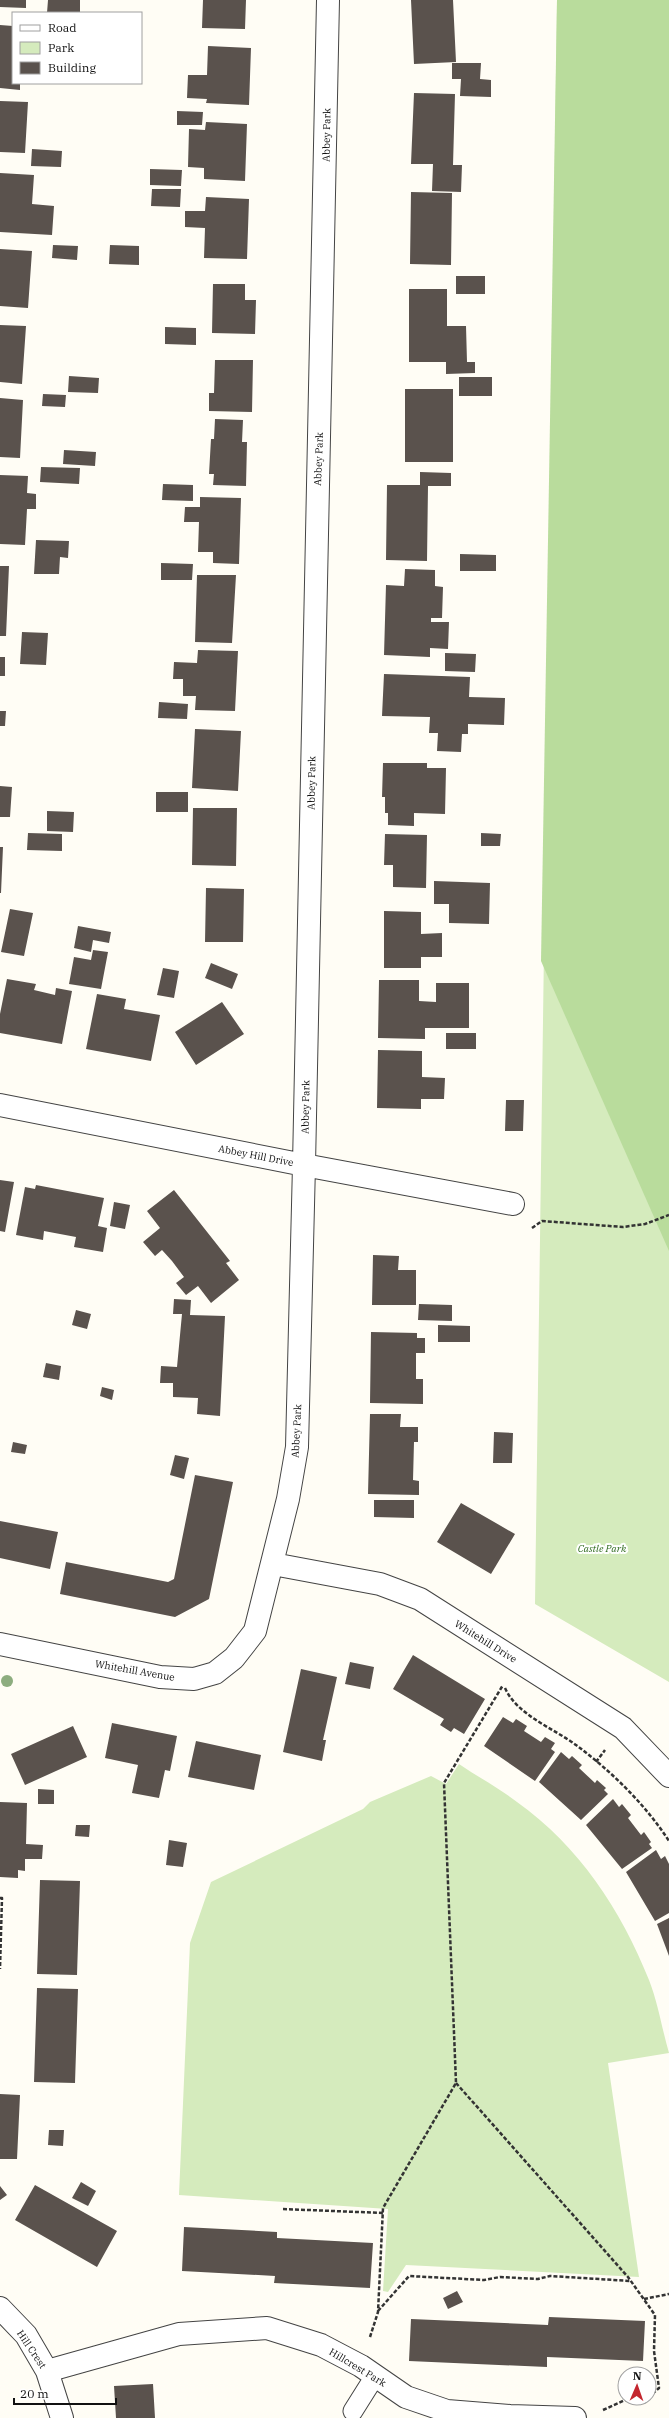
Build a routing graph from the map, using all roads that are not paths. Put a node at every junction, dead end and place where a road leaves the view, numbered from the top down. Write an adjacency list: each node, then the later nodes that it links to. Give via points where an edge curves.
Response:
1 (328, 0): 3 (street, Abbey Park)
2 (0, 1105): 3 (street, Abbey Hill Drive)
3 (304, 1165): 4 (street, Abbey Hill Drive); 5 (street, Abbey Park, via 297,1447)
4 (513, 1204)
5 (273, 1564): 6 (street, Whitehill Avenue, via 254,1631 234,1658 215,1672 194,1679 160,1677); 7 (street, Whitehill Drive, via 380,1584 420,1599 622,1728)
6 (0, 1644)
7 (669, 1776)
8 (0, 2308): 9 (street, Hill Crest, via 26,2335)
9 (48, 2371): 10 (street, Hillcrest Park, via 179,2334 267,2328 320,2345); 12 (street, Hill Crest)
10 (368, 2371): 11 (lane); 13 (street, Hillcrest Park, via 406,2397 447,2411)
11 (353, 2411)
12 (62, 2418)
13 (575, 2418)

